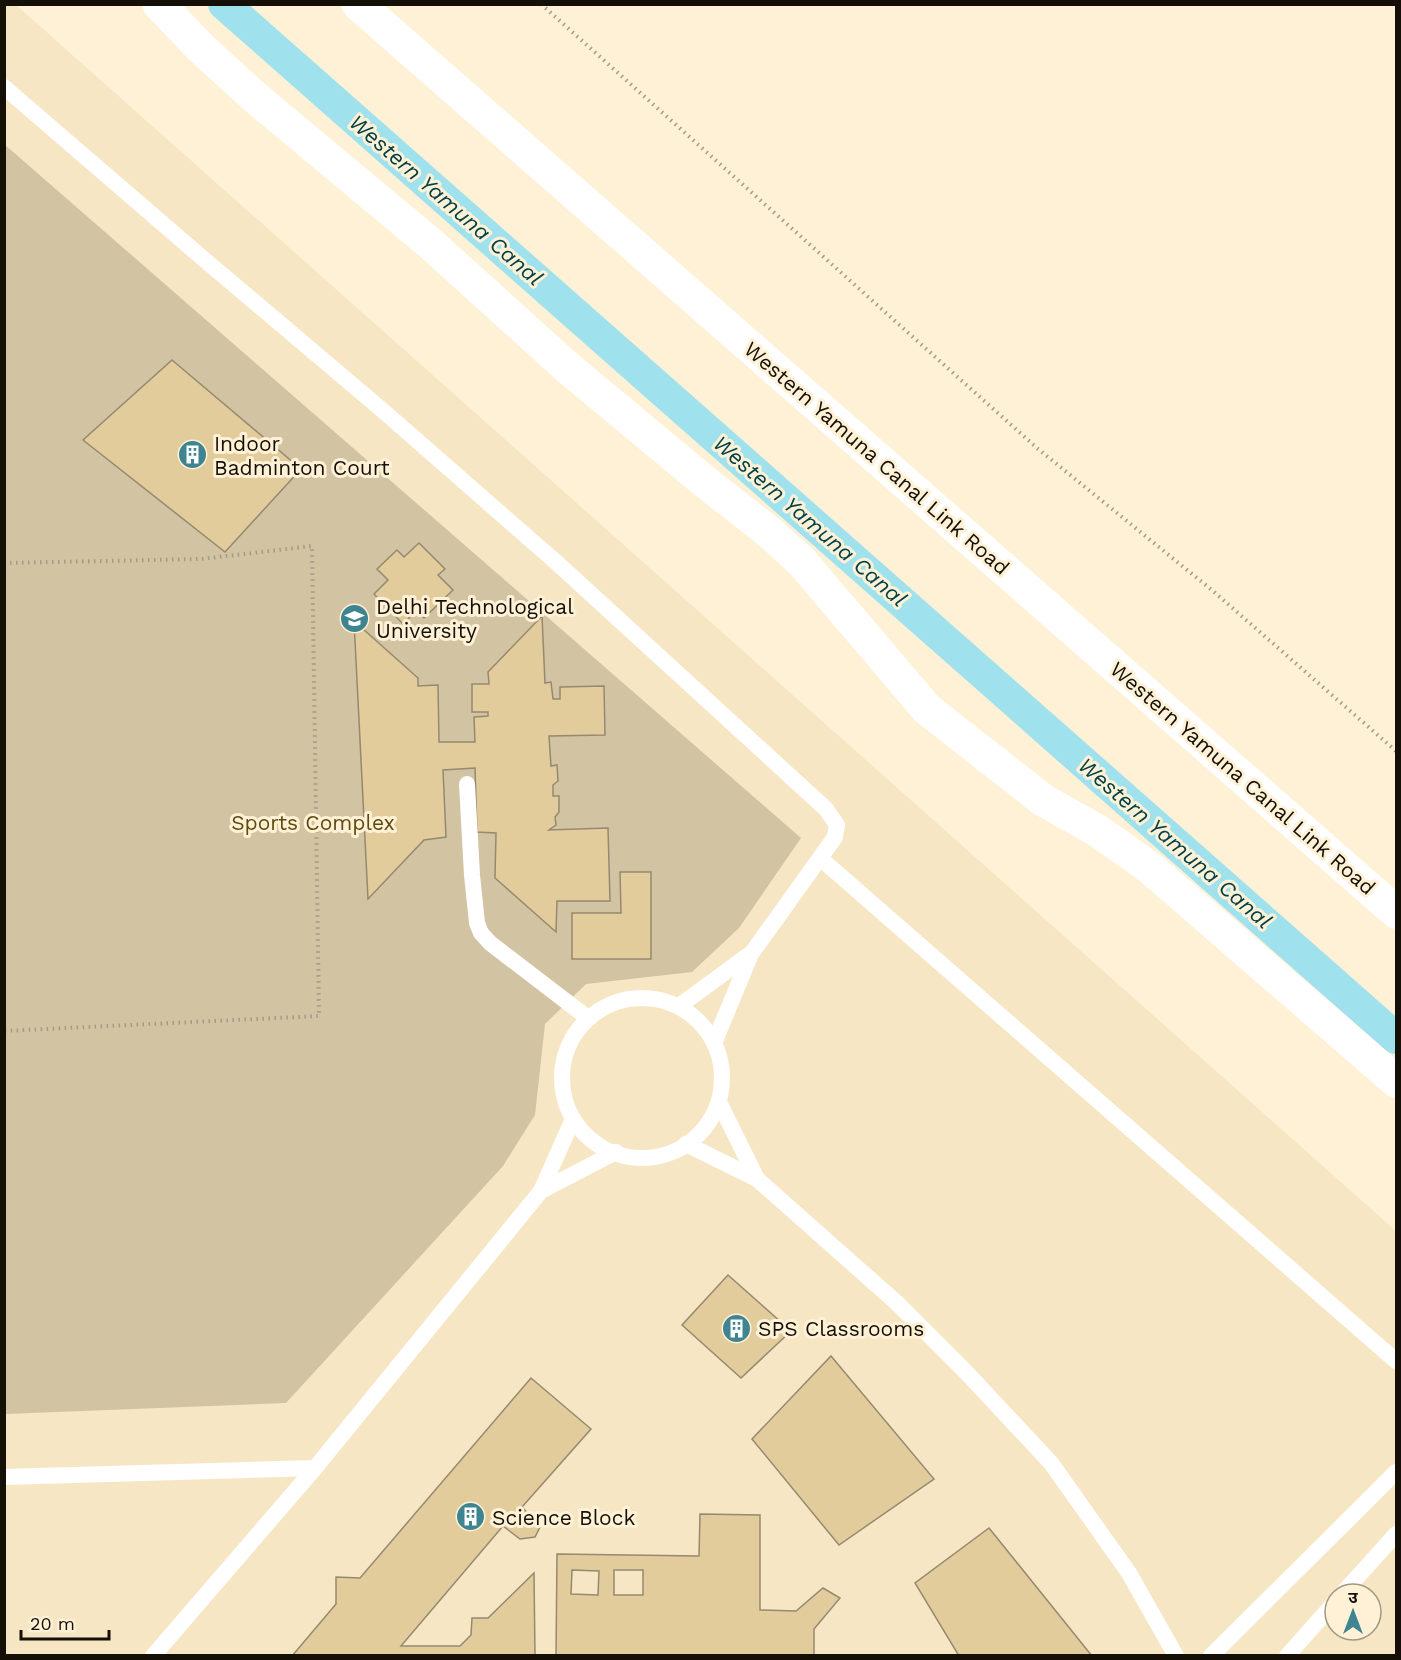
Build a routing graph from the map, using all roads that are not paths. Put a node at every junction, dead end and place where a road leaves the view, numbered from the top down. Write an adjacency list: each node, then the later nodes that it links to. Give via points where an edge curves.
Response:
1 (159, 4): 11 (street, via 241,85 432,245 568,368 786,547 927,709 1043,800 1098,831 1149,867)
2 (358, 4): 6 (street, Western Yamuna Canal Link Road)
3 (4, 87): 5 (lane, via 556,562 826,809 837,825 835,837)
4 (467, 784): 9 (lane, via 472,875 481,933 490,944)
5 (820, 858): 7 (lane); 18 (lane)
6 (1396, 912)
7 (751, 954): 8 (lane); 10 (lane)
8 (678, 1006): 9 (lane, via 645,998 623,1000); 10 (lane, via 703,1025)
9 (588, 1018): 13 (lane, via 572,1038 564,1058 562,1080)
10 (714, 1043): 12 (lane, via 721,1064)
11 (1396, 1081)
12 (719, 1102): 14 (lane, via 706,1126); 16 (lane)
13 (573, 1119): 15 (lane, via 589,1138); 17 (lane)
14 (686, 1144): 15 (lane, via 650,1157); 16 (lane)
15 (616, 1152): 17 (lane)
16 (757, 1179): 26 (lane, via 897,1303 1051,1463 1129,1573)
17 (541, 1191): 19 (lane)
18 (1396, 1361)
19 (315, 1468): 21 (lane); 25 (lane)
20 (1396, 1472): 27 (lane)
21 (4, 1478)
22 (1396, 1534): 23 (lane)
23 (1353, 1582)
24 (1323, 1616): 28 (lane)
25 (153, 1656)
26 (1176, 1656)
27 (1211, 1656)
28 (1287, 1656)

